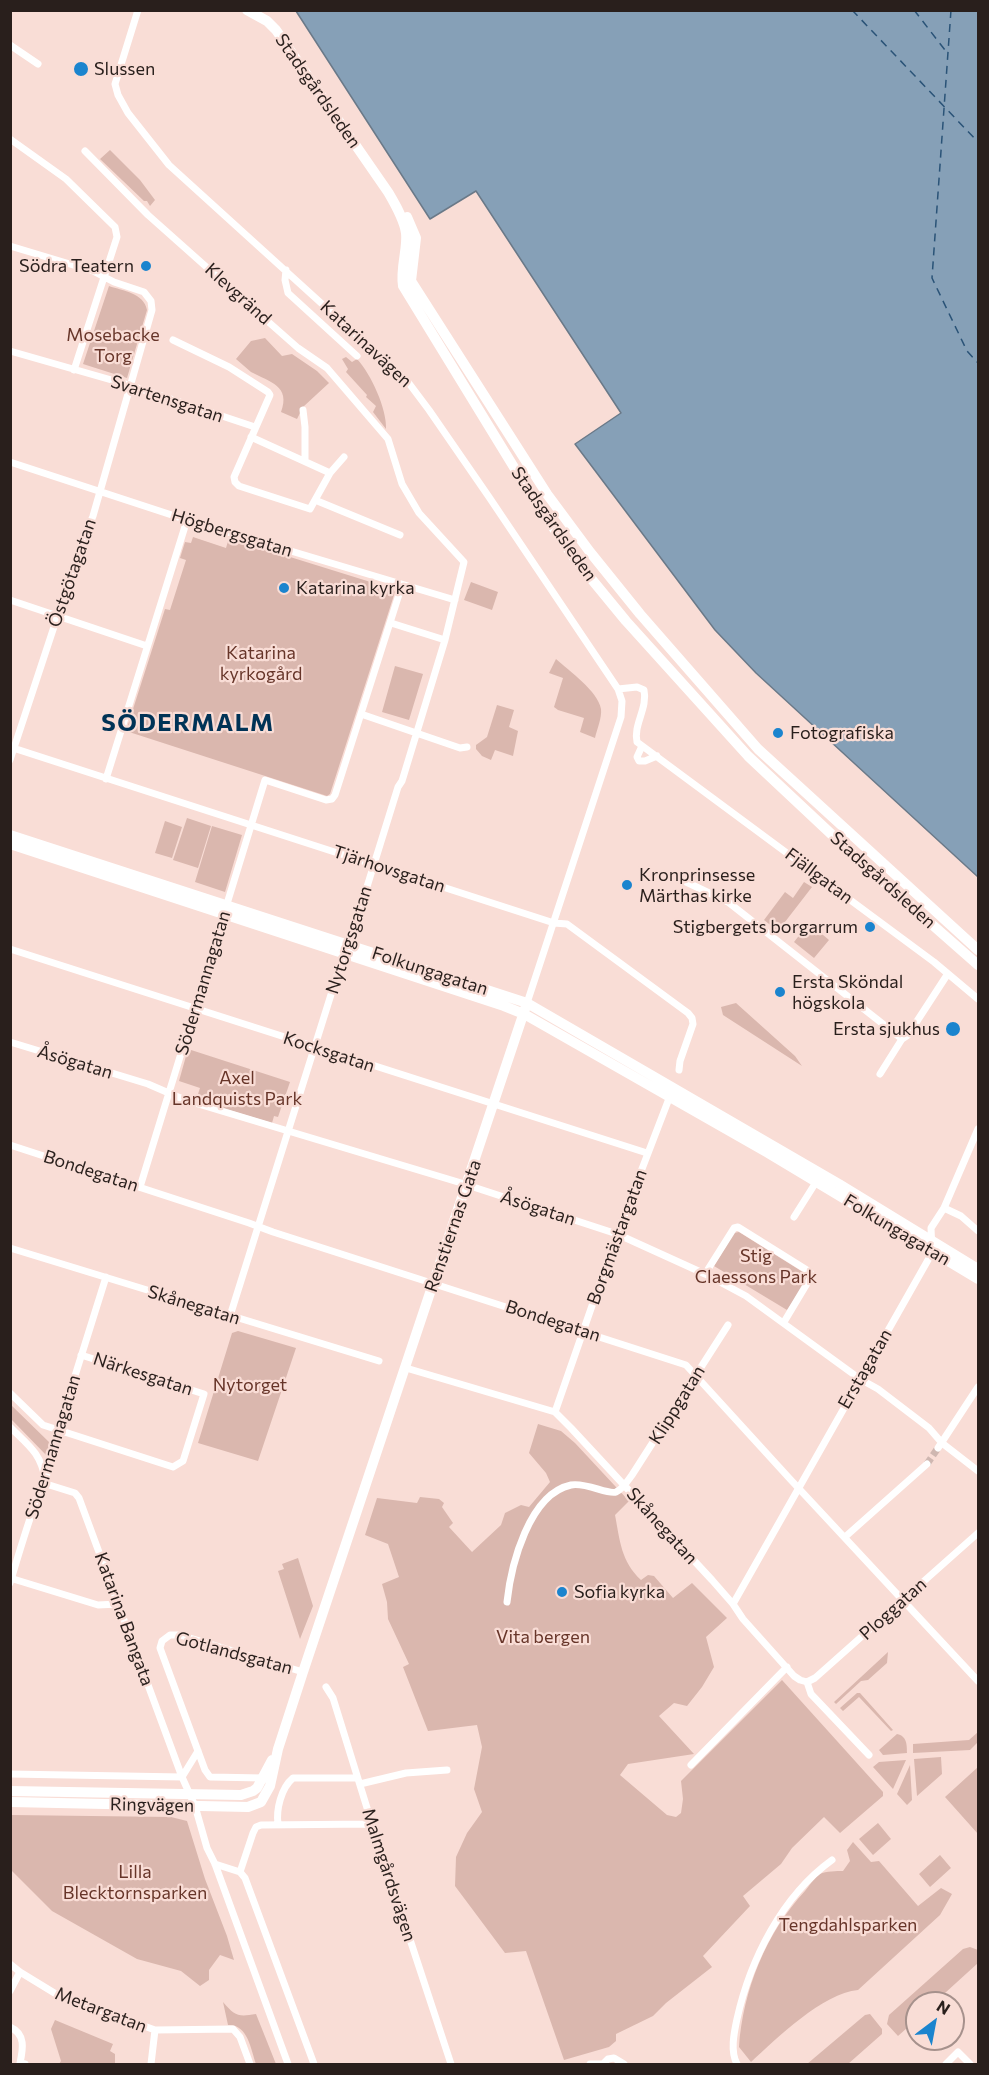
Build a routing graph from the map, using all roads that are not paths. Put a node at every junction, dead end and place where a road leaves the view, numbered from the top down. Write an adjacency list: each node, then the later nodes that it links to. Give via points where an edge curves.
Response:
1 (138, 10): 9 (street, Katarinavägen, via 115,84 121,101 169,165)
2 (247, 10): 38 (main road, Stadsgårdsleden, via 276,30 396,205 406,234 403,286 534,500 575,559 626,621)
3 (263, 10): 36 (main road, Stadsgårdsleden, via 281,28 397,196 416,238 411,281 530,467 590,552)
4 (10, 45): 5 (street)
5 (38, 64)
6 (10, 139): 10 (street, via 66,179 115,227 117,237)
7 (85, 152): 27 (street, Klevgränd, via 148,215 298,348 327,368 388,439 402,483 419,513)
8 (10, 246): 10 (street, via 93,271)
9 (286, 270): 13 (street, via 288,293); 35 (street, Katarinavägen, via 408,382)
10 (104, 278): 14 (street); 15 (street, via 144,292 151,301 152,310)
11 (173, 340): 17 (street, via 229,367 268,392 269,400)
12 (10, 351): 14 (street, Svartensgatan)
13 (357, 356)
14 (74, 370): 15 (street, Svartensgatan)
15 (129, 385): 17 (street, Svartensgatan); 23 (street, Östgötagatan)
16 (303, 410): 20 (street)
17 (255, 428): 18 (street)
18 (251, 438): 20 (street); 24 (street, via 234,477 239,486 310,508)
19 (344, 457): 22 (street)
20 (305, 461): 22 (street)
21 (10, 462): 23 (street, Högbergsgatan)
22 (330, 473): 24 (street)
23 (100, 492): 25 (street, Högbergsgatan); 31 (street, Östgötagatan)
24 (315, 500): 26 (street)
25 (187, 520): 28 (street, Högbergsgatan); 34 (street)
26 (400, 535)
27 (464, 562): 30 (street, Nytorgsgatan)
28 (402, 585): 30 (street, Högbergsgatan); 32 (street)
29 (10, 600): 31 (street)
30 (455, 600): 33 (street, Nytorgsgatan)
31 (57, 615): 34 (street); 42 (street, Östgötagatan)
32 (391, 623): 33 (street); 39 (street)
33 (445, 640): 40 (street, Nytorgsgatan)
34 (147, 646): 46 (street)
35 (618, 689): 37 (street, Katarinavägen); 41 (street, via 644,690 646,699 635,738)
36 (712, 695): 38 (main road); 56 (main road, Stadsgårdsleden, via 758,749)
37 (622, 701): 53 (street, Renstiernas Gata, via 618,726)
38 (702, 704): 57 (main road, Stadsgårdsleden, via 748,756)
39 (361, 714): 40 (street); 47 (street, Södermannagatan, via 332,799 265,780)
40 (416, 733): 43 (street); 50 (street, Nytorgsgatan)
41 (642, 746): 44 (street, Fjällgatan); 44 (street, Fjällgatan, via 637,753 639,760)
42 (13, 747): 45 (street, Östgötagatan); 46 (street, Tjärhovsgatan)
43 (467, 747)
44 (657, 756): 58 (street, Fjällgatan)
45 (10, 760)
46 (106, 779): 47 (street, Tjärhovsgatan)
47 (251, 825): 50 (street, Tjärhovsgatan); 52 (street, Södermannagatan)
48 (10, 835): 52 (main road, Folkungagatan)
49 (10, 844): 52 (main road, Folkungagatan)
50 (374, 864): 53 (street, Tjärhovsgatan); 55 (street, Nytorgsgatan)
51 (684, 881): 62 (street, via 728,902)
52 (225, 909): 55 (main road, Folkungagatan); 60 (street, Södermannagatan)
53 (554, 922): 61 (street, Renstiernas Gata); 65 (street, Tjärhovsgatan, via 567,924 688,1013 693,1024)
54 (10, 949): 60 (street, Kocksgatan)
55 (346, 950): 61 (main road, Folkungagatan, via 504,1006); 64 (street, Nytorgsgatan)
56 (978, 950)
57 (978, 964)
58 (947, 975): 59 (street, Fjällgatan); 62 (street, via 909,1035)
59 (978, 999)
60 (195, 1009): 64 (street, Kocksgatan); 67 (street, Södermannagatan)
61 (526, 1009): 68 (main road, Folkungagatan); 69 (main road, Renstiernas Gata); 74 (main road, Folkungagatan)
62 (902, 1039): 66 (street)
63 (10, 1042): 67 (street, Åsögatan)
64 (314, 1047): 69 (street, Kocksgatan); 71 (street, Nytorgsgatan)
65 (679, 1070)
66 (880, 1074)
67 (169, 1094): 71 (street, Åsögatan); 76 (street, Södermannagatan)
68 (670, 1096): 73 (street, Borgmästargatan); 74 (main road, Folkungagatan)
69 (494, 1104): 73 (street, Kocksgatan); 75 (main road, Renstiernas Gata)
70 (978, 1129): 77 (street, Erstagatan)
71 (288, 1132): 75 (street, Åsögatan); 79 (street, Nytorgsgatan)
72 (10, 1144): 76 (street, Bondegatan)
73 (647, 1153): 81 (street, Borgmästargatan)
74 (818, 1178): 78 (street); 82 (main road, Folkungagatan)
75 (467, 1185): 81 (street, Åsögatan); 88 (main road, Renstiernas Gata)
76 (140, 1187): 79 (street, Bondegatan)
77 (944, 1208): 80 (street, via 961,1216); 82 (street, Erstagatan, via 932,1228)
78 (794, 1217)
79 (259, 1226): 88 (street, Bondegatan); 89 (street, Nytorgsgatan)
80 (978, 1232)
81 (618, 1234): 85 (street, Åsögatan); 92 (street, Borgmästargatan)
82 (932, 1246): 84 (main road, Folkungagatan); 87 (main road, Folkungagatan); 97 (street, Erstagatan)
83 (10, 1248): 86 (street, Skånegatan)
84 (978, 1269)
85 (705, 1274): 90 (street, Åsögatan); 90 (street, via 738,1227 810,1272 811,1277)
86 (106, 1277): 89 (street, Skånegatan); 93 (street, Södermannagatan)
87 (978, 1279)
88 (434, 1283): 92 (street, Bondegatan); 95 (main road, Renstiernas Gata)
89 (230, 1316): 94 (street, Skånegatan)
90 (783, 1322): 97 (street, Åsögatan)
91 (728, 1325): 96 (street, Klippgatan)
92 (583, 1331): 96 (street, Bondegatan, via 680,1361); 100 (street, Borgmästargatan)
93 (81, 1355): 102 (street, Södermannagatan); 102 (street, Närkesgatan, via 204,1394 183,1461 173,1467)
94 (378, 1361)
95 (406, 1368): 100 (street, Skånegatan); 118 (main road, Renstiernas Gata)
96 (696, 1374): 107 (street, Klippgatan); 108 (street, Bondegatan)
97 (860, 1379): 103 (street, Åsögatan, via 929,1428); 108 (street, Erstagatan)
98 (978, 1387): 103 (street)
99 (10, 1393): 102 (street, via 43,1425)
100 (555, 1412): 107 (street, Skånegatan)
101 (10, 1427): 106 (street, via 38,1454)
102 (58, 1430): 106 (street, Södermannagatan)
103 (940, 1446): 105 (street, Åsögatan)
104 (927, 1464): 110 (street)
105 (978, 1469)
106 (44, 1481): 111 (street, Södermannagatan); 114 (street, Katarina Bangata, via 79,1498)
107 (625, 1484): 113 (street, via 615,1493 582,1484 570,1485 546,1498 524,1539 509,1580); 115 (street, Skånegatan)
108 (798, 1487): 110 (street, Bondegatan); 115 (street, Erstagatan)
109 (978, 1533): 112 (street, Ploggatan)
110 (845, 1537): 112 (street, Bondegatan)
111 (11, 1580): 114 (street, via 98,1605)
112 (903, 1600): 119 (street, Bondegatan); 120 (street, Ploggatan)
113 (507, 1602)
114 (118, 1604): 128 (street, Katarina Bangata)
115 (733, 1604): 117 (street, Skånegatan)
116 (165, 1637): 118 (street, Gotlandsgatan, via 180,1635); 122 (street, Katarina Bangata, via 160,1648)
117 (787, 1667): 120 (street, Skånegatan); 124 (street)
118 (303, 1672): 127 (main road, Renstiernas Gata)
119 (978, 1681)
120 (807, 1682): 123 (street, Skånegatan, via 811,1694)
121 (326, 1687): 130 (street, Malmgårdsvägen, via 333,1698)
122 (198, 1751): 128 (street); 129 (street, Katarina Bangata)
123 (869, 1755)
124 (690, 1766)
125 (447, 1770): 130 (street)
126 (10, 1774): 128 (street, Ringvägen)
127 (267, 1775): 129 (street, Ringvägen); 132 (main road, Ringvägen, via 248,1794); 134 (main road, Ringvägen, via 266,1796 261,1802 249,1807)
128 (182, 1777): 132 (street, Katarina Bangata)
129 (210, 1777)
130 (358, 1781): 135 (street, via 293,1778 280,1802); 136 (street, Malmgårdsvägen)
131 (10, 1791): 132 (main road, Ringvägen)
132 (190, 1794): 134 (street, Katarina Bangata)
133 (10, 1802): 134 (main road, Ringvägen)
134 (195, 1806): 138 (street, Katarina Bangata)
135 (278, 1824): 136 (street); 139 (street, via 256,1827)
136 (372, 1824): 150 (street, Malmgårdsvägen)
137 (832, 1860): 154 (street, via 790,1902 761,1950 745,1987 736,2025 733,2050)
138 (215, 1864): 139 (street); 148 (street, Katarina Bangata)
139 (240, 1872): 149 (street)
140 (10, 1964): 141 (street, Metargatan)
141 (20, 1972): 142 (street); 144 (street, Metargatan, via 63,1997)
142 (10, 1991)
143 (10, 2027): 145 (street, via 20,2034 24,2047)
144 (155, 2030): 146 (street); 147 (street, Metargatan, via 232,2030 240,2037)
145 (21, 2064)
146 (151, 2064)
147 (250, 2064)
148 (288, 2064)
149 (314, 2064)
150 (451, 2064)
151 (590, 2064): 152 (street)
152 (604, 2064): 153 (street, via 614,2058)
153 (624, 2064)
154 (737, 2064)
155 (946, 2064): 156 (street, via 958,2052)
156 (970, 2064)

